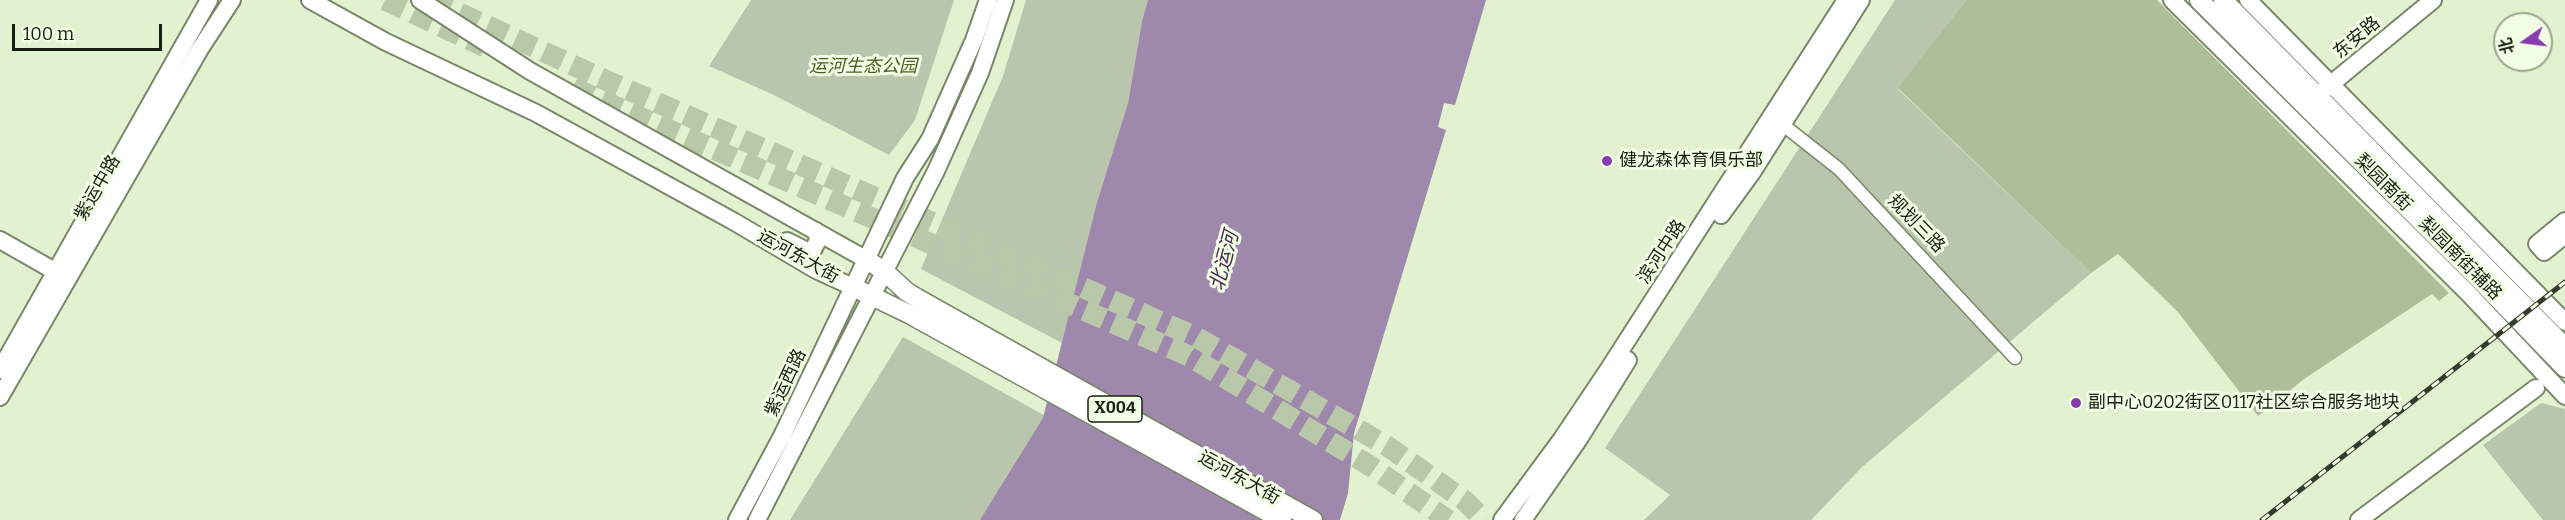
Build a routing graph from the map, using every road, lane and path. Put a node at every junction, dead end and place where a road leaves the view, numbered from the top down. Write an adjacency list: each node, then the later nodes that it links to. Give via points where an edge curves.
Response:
1 (209, 0): 24 (main road, 紫运中路)
2 (232, 0): 24 (main road, 紫运中路)
3 (310, 0): 16 (main road, 运河东大街 / X004, via 386,42 536,113)
4 (420, 0): 18 (main road, 运河东大街 / X004, via 530,71)
5 (988, 0): 22 (main road, 紫运西路, via 956,85)
6 (1005, 0): 23 (main road, 紫运西路, via 980,73)
7 (1846, 0): 39 (main road, 滨河中路, via 1602,379)
8 (1861, 0): 15 (main road, 滨河中路)
9 (2172, 0): 33 (main road, 梨园南街辅路, via 2469,294)
10 (2199, 0): 14 (main road, 梨园南街)
11 (2223, 0): 14 (main road, 梨园南街)
12 (2248, 0): 14 (main road)
13 (2433, 0): 14 (main road, 东安路)
14 (2319, 95): 28 (main road, 梨园南街); 30 (main road, 梨园南街, via 2484,284)
15 (1782, 124): 29 (street, 规划三路, via 1839,170); 40 (main road, 滨河中路, via 1697,248 1579,439)
16 (733, 221): 18 (main road, via 765,229 807,251 817,246); 25 (main road, 运河东大街 / X004)
17 (2565, 221): 19 (main road, via 2537,244 2544,252)
18 (816, 231): 22 (main road, 运河东大街 / X004)
19 (2565, 235)
20 (0, 240): 24 (main road)
21 (0, 250): 24 (main road)
22 (867, 260): 23 (main road, 运河东大街 / X004); 25 (main road, 紫运西路)
23 (884, 271): 26 (main road, 紫运西路); 27 (main road, 运河东大街 / X004, via 907,292)
24 (59, 280): 31 (main road, 紫运中路); 34 (main road, 紫运中路)
25 (853, 287): 26 (main road, 运河东大街 / X004); 35 (main road, 紫运西路, via 782,436)
26 (871, 296): 27 (main road, 运河东大街 / X004); 36 (main road, 紫运西路)
27 (914, 306): 37 (main road, 运河东大街 / X004); 38 (main road, 运河东大街 / X004)
28 (2562, 334)
29 (2015, 358)
30 (2565, 368)
31 (0, 370)
32 (2536, 388): 41 (main road)
33 (2565, 396)
34 (0, 397)
35 (736, 520)
36 (757, 520)
37 (1282, 520)
38 (1313, 520)
39 (1503, 520)
40 (1523, 520)
41 (2359, 520)

